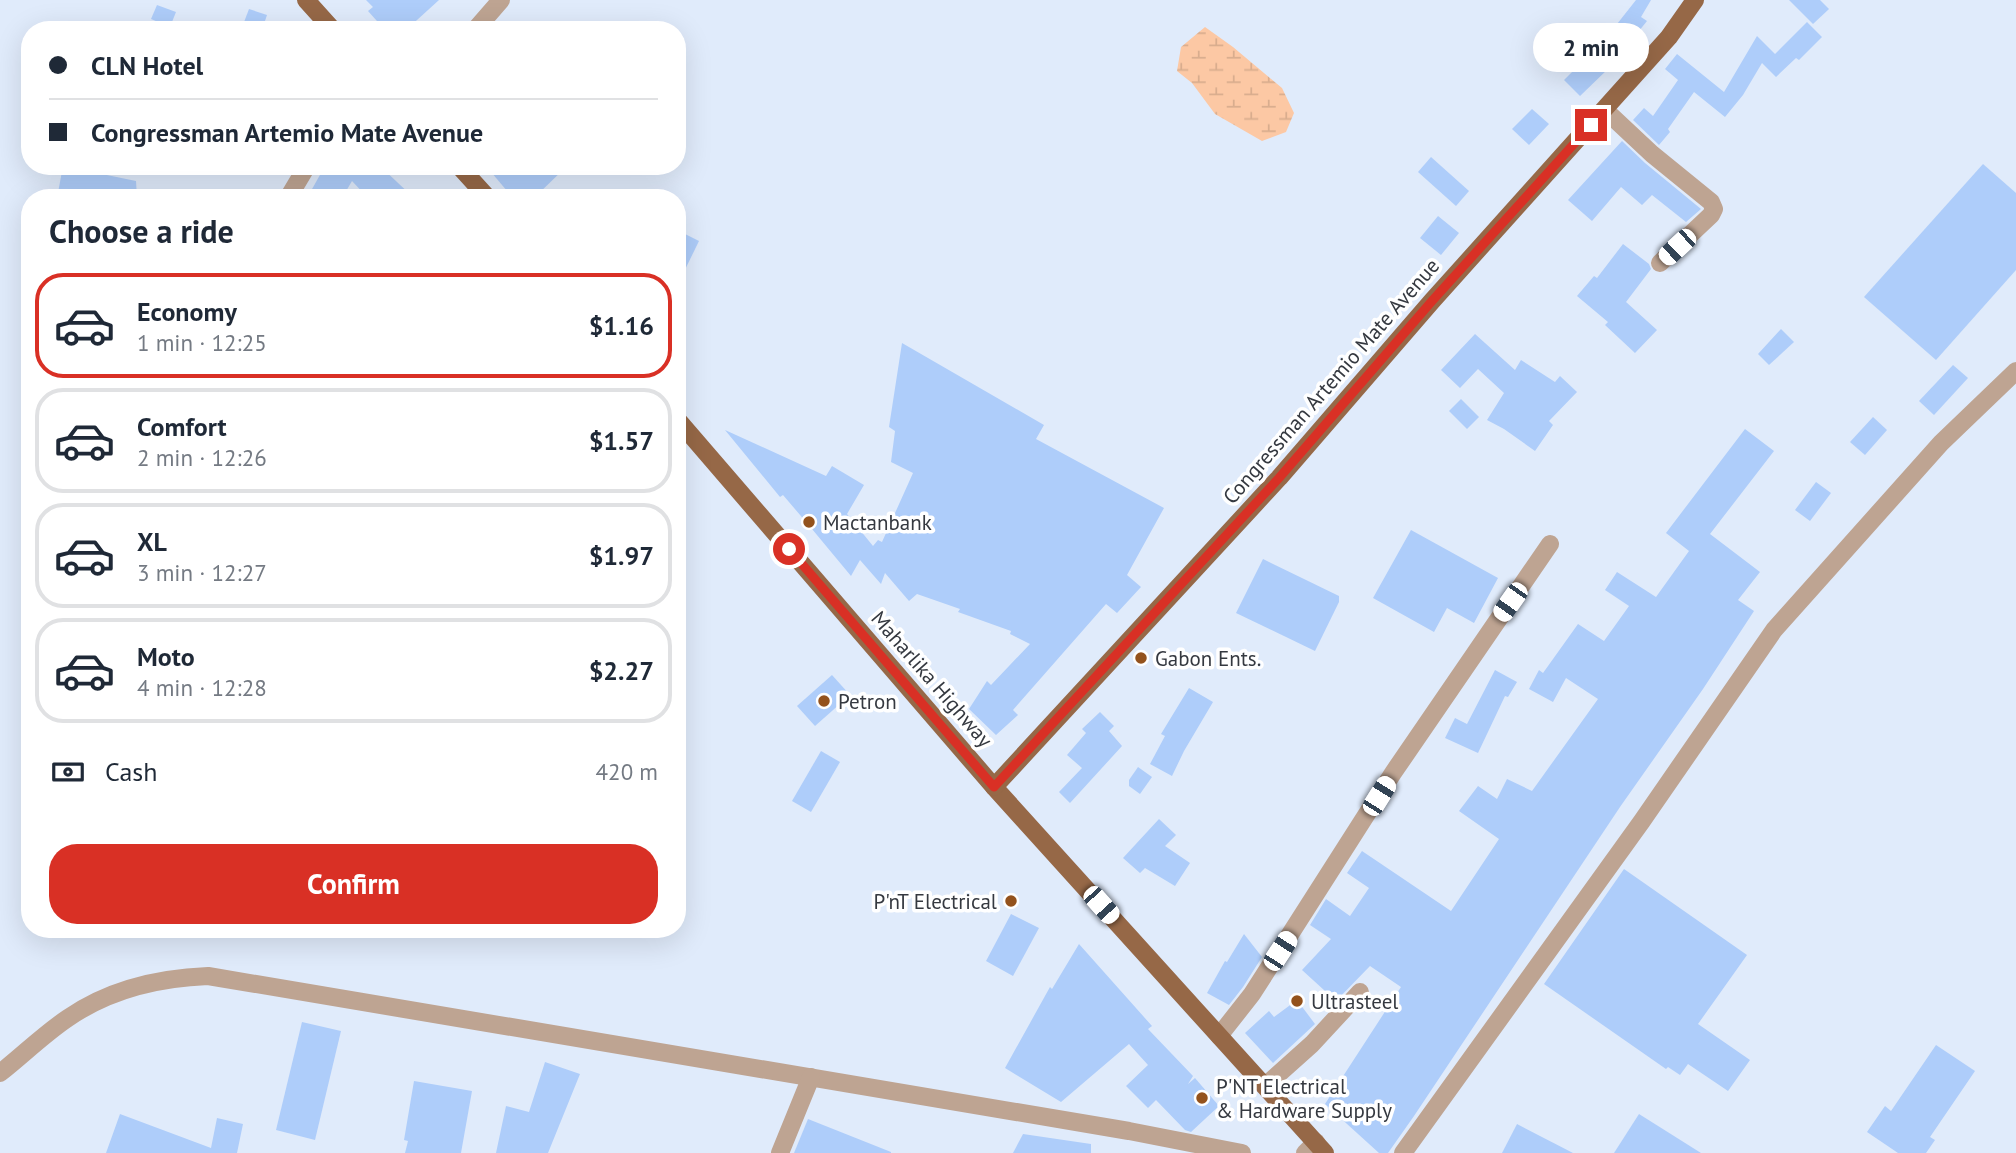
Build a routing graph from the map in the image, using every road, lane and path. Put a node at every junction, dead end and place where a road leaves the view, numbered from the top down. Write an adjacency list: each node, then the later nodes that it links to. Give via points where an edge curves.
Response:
1 (306, 0): 4 (main road)
2 (501, 0): 5 (street)
3 (1695, 0): 6 (main road, Congressman Artemio Mate Avenue)
4 (325, 21)
5 (483, 21)
6 (1605, 110): 9 (street, via 1712,202 1711,215); 13 (main road, Congressman Artemio Mate Avenue, via 1279,478)
7 (467, 175): 8 (main road)
8 (480, 189)
9 (1660, 263)
10 (2016, 372): 22 (street, via 1941,443 1774,630)
11 (686, 429): 13 (main road, Maharlika Highway)
12 (1550, 544): 15 (street, via 1393,773 1252,994)
13 (994, 787): 15 (main road, Maharlika Highway)
14 (1360, 992): 18 (street)
15 (1219, 1036): 18 (main road, Maharlika Highway)
16 (0, 1073): 17 (street, via 68,1018 96,1002 136,986 208,976)
17 (811, 1077): 20 (street); 21 (street)
18 (1265, 1086): 19 (main road, Maharlika Highway)
19 (1315, 1150)
20 (780, 1153)
21 (1242, 1153)
22 (1403, 1153)

